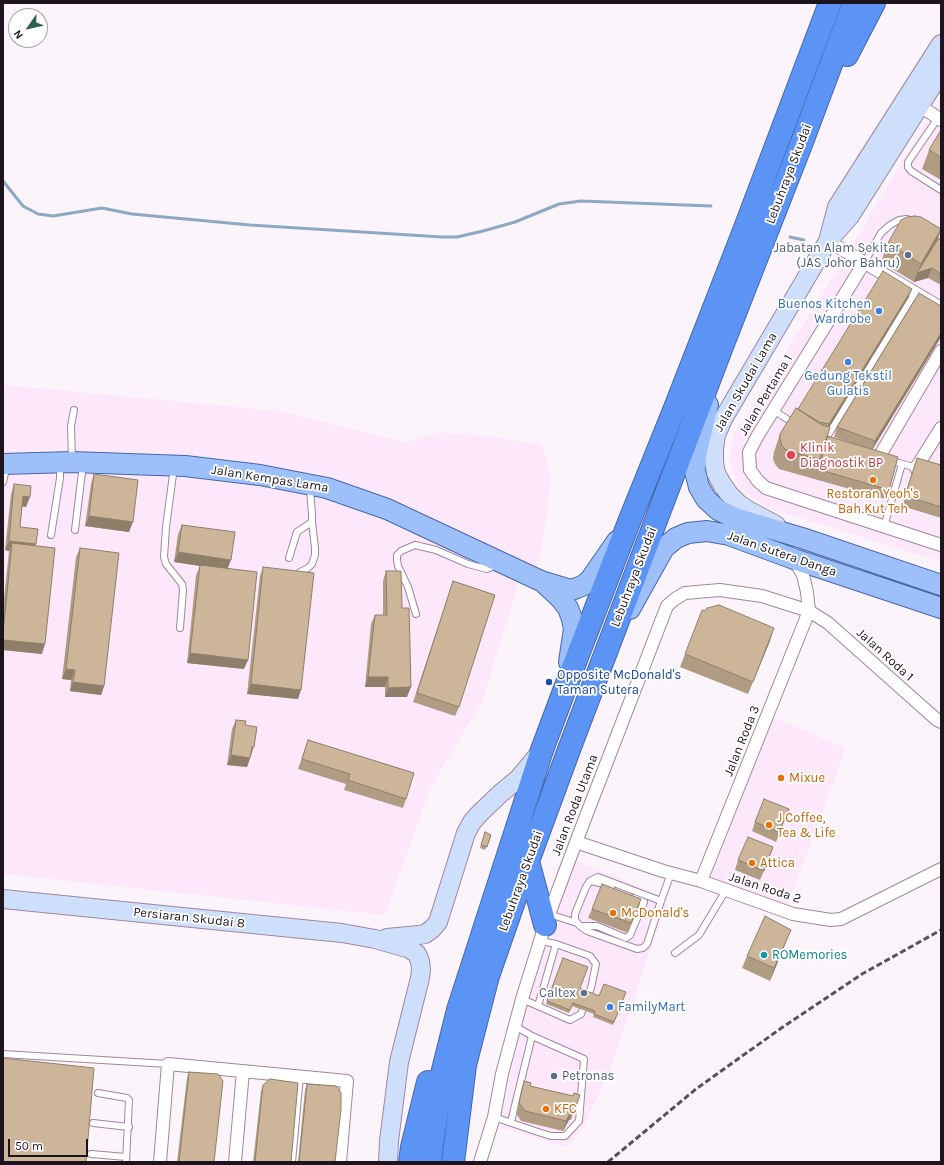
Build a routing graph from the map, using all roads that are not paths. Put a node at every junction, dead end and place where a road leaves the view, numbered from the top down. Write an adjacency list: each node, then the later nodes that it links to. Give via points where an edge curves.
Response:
1 (830, 3): 30 (highway, Lebuhraya Skudai)
2 (854, 3): 8 (highway, Lebuhraya Skudai)
3 (874, 3): 8 (highway)
4 (941, 44): 6 (street, Jalan Skudai Lama)
5 (941, 72): 6 (street, Jalan Skudai Lama)
6 (914, 102): 7 (street); 11 (street, Jalan Skudai Lama, via 850,216)
7 (939, 119): 9 (lane, via 908,162 908,167)
8 (802, 142): 15 (highway, Lebuhraya Skudai)
9 (941, 190)
10 (914, 219): 12 (lane, via 899,220 890,225 881,233)
11 (828, 241): 12 (street); 34 (street, Jalan Skudai Lama, via 723,419 716,435 714,449 716,473 729,494 748,510)
12 (864, 262): 13 (street); 18 (street, Jalan Pertama 1)
13 (915, 293): 14 (street); 21 (lane, via 822,439)
14 (941, 308)
15 (721, 349): 34 (main road, Jalan Sutera Danga, via 696,455 695,471 699,487 706,499 718,510 735,518); 48 (highway, Lebuhraya Skudai)
16 (941, 351): 22 (street)
17 (74, 410): 23 (lane, via 71,426)
18 (773, 410): 19 (lane); 31 (street, Jalan Pertama 1, via 749,452 750,470 758,481 766,488)
19 (797, 426)
20 (941, 428): 26 (street)
21 (832, 442)
22 (875, 456): 24 (lane)
23 (72, 462): 25 (main road, Jalan Kempas Lama); 27 (main road, Jalan Kempas Lama); 32 (lane); 33 (lane, via 60,478)
24 (902, 464): 26 (lane); 31 (lane)
25 (174, 466): 28 (main road, Jalan Kempas Lama, via 260,475); 47 (lane, via 164,557 184,590)
26 (919, 469)
27 (4, 470)
28 (309, 485): 29 (lane); 38 (main road, Jalan Kempas Lama, via 327,488 387,509)
29 (312, 522): 36 (lane, via 297,532); 39 (lane, via 315,555 312,564)
30 (629, 522): 40 (main road, Jalan Kempas Lama, via 584,585 571,590); 49 (highway, Lebuhraya Skudai)
31 (884, 526): 35 (street, Jalan Pertama 1)
32 (75, 530)
33 (51, 535)
34 (802, 538): 41 (main road, Jalan Sutera Danga)
35 (941, 545)
36 (289, 558)
37 (794, 559): 42 (main road, Jalan Sutera Danga); 44 (street, via 807,592); 48 (main road, Jalan Sutera Danga, via 729,535 707,531 688,533 676,538 664,548)
38 (500, 562): 40 (main road, Jalan Kempas Lama); 45 (lane, via 487,569 415,545 401,551 397,554 398,566)
39 (300, 572)
40 (541, 581): 49 (main road, Jalan Kempas Lama, via 568,608 574,629)
41 (941, 585)
42 (910, 597): 43 (main road, Jalan Sutera Danga); 46 (main road)
43 (941, 608)
44 (809, 611): 50 (street, Jalan Roda 1, via 828,623); 52 (street, Jalan Roda Utama, via 762,596 720,590 686,593 675,598 667,606); 57 (street, Jalan Roda 3)
45 (416, 614)
46 (941, 617)
47 (180, 628)
48 (608, 647): 53 (highway, Lebuhraya Skudai)
49 (564, 691): 51 (highway, Lebuhraya Skudai)
50 (941, 722)
51 (542, 750): 63 (street, via 518,779 472,822 466,833 438,922 432,929 425,934); 68 (highway, Lebuhraya Skudai)
52 (576, 842): 55 (street, Jalan Roda 2); 62 (street, Jalan Roda Utama)
53 (528, 861): 62 (highway); 89 (highway, Lebuhraya Skudai, via 488,976 465,1065)
54 (941, 870): 58 (street, Jalan Roda 2, via 841,920 793,914)
55 (671, 873): 57 (street, Jalan Roda 2); 60 (lane)
56 (590, 881): 60 (lane, via 598,877); 61 (lane, via 575,914); 61 (lane, via 644,902 626,938 597,926)
57 (702, 882): 58 (street, Jalan Roda 2)
58 (726, 890): 65 (lane, via 699,935)
59 (3, 899): 63 (street, Persiaran Skudai 8, via 342,933)
60 (661, 902): 61 (lane, via 647,944 637,950 587,931)
61 (578, 924): 62 (lane)
62 (545, 927): 64 (lane); 66 (street, Jalan Roda Utama)
63 (374, 939): 86 (street, via 410,949 417,954 420,961 420,978 399,1062)
64 (556, 944): 67 (lane); 67 (lane, via 590,956 596,964 592,988 581,1014 570,1020)
65 (675, 953)
66 (522, 999): 67 (lane); 69 (street, Jalan Roda Utama)
67 (538, 1006)
68 (458, 1010): 87 (highway, via 432,1068); 88 (highway, Lebuhraya Skudai, via 443,1070)
69 (515, 1026): 70 (lane); 76 (street, Jalan Roda Utama)
70 (532, 1036): 77 (lane); 77 (lane, via 584,1059 579,1121 565,1136 552,1136)
71 (3, 1054): 72 (lane)
72 (168, 1064): 73 (street); 82 (street)
73 (243, 1071): 74 (street); 83 (street)
74 (300, 1076): 84 (lane); 85 (street, via 347,1081)
75 (98, 1094): 79 (lane, via 130,1100)
76 (494, 1117): 77 (lane); 90 (street, Jalan Roda Utama)
77 (511, 1122)
78 (92, 1123): 79 (lane)
79 (129, 1127): 81 (lane)
80 (91, 1154): 81 (lane)
81 (126, 1159)
82 (160, 1162)
83 (235, 1162)
84 (292, 1162)
85 (340, 1162)
86 (388, 1162)
87 (410, 1162)
88 (430, 1162)
89 (453, 1162)
90 (480, 1162)

